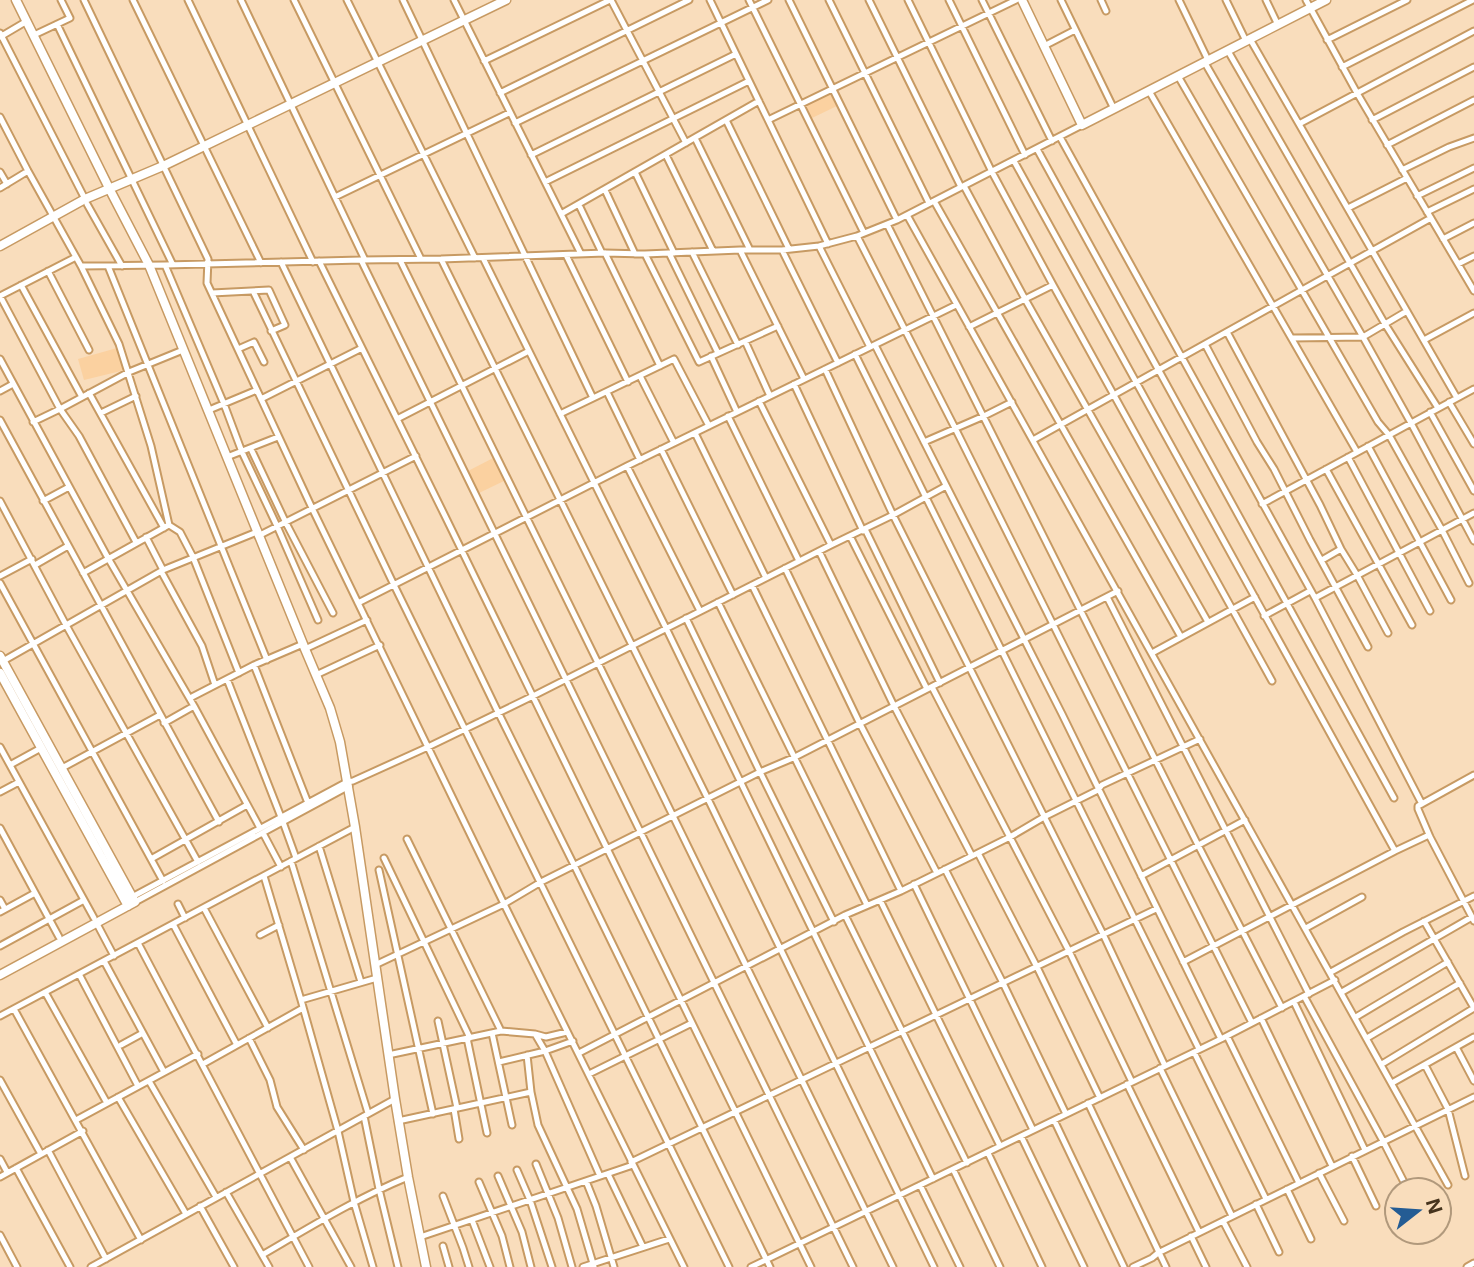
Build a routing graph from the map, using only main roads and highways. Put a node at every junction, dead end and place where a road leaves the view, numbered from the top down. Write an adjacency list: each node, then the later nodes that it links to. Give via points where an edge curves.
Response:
1 (16, 0): 6 (main road)
2 (506, 0): 6 (main road)
3 (1022, 0): 5 (main road, via 1082,125 1278,25)
4 (1326, 0): 5 (main road)
5 (1308, 4)
6 (110, 190): 7 (main road); 15 (main road, via 149,265 337,731 350,784 398,1122)
7 (54, 219): 8 (main road); 9 (main road)
8 (0, 246)
9 (0, 252)
10 (1, 659): 12 (main road)
11 (0, 673): 12 (main road)
12 (130, 901): 13 (main road)
13 (95, 920): 14 (main road); 14 (main road)
14 (0, 973)
15 (426, 1267)

